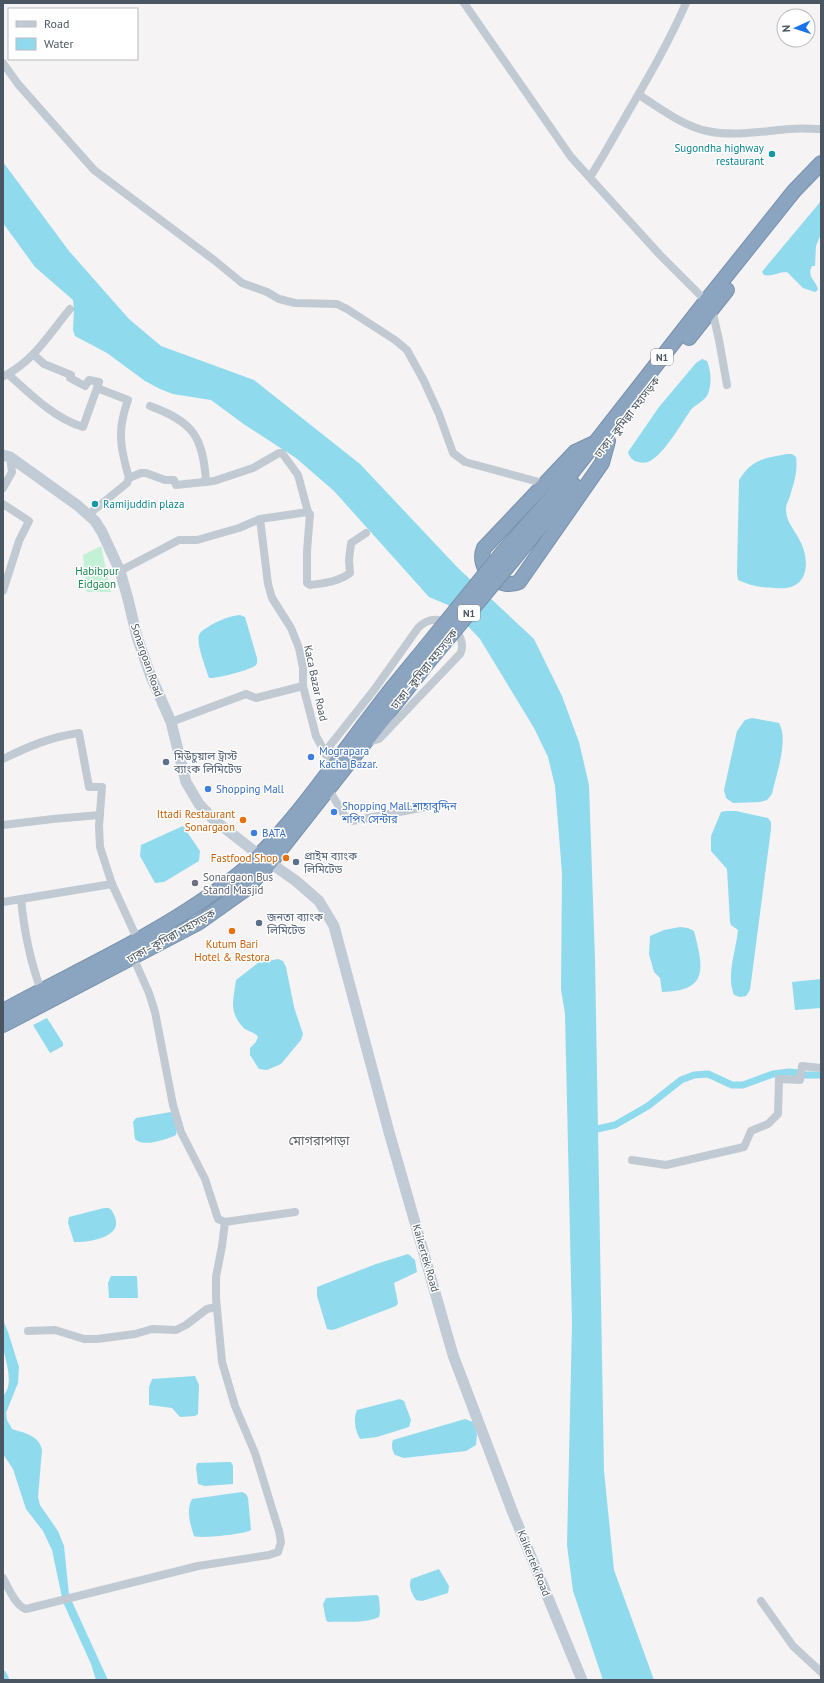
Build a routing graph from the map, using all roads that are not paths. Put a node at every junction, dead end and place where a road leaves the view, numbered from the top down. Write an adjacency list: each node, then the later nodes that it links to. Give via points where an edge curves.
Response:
1 (464, 3): 8 (street, via 571,157)
2 (686, 3): 4 (street)
3 (3, 63): 22 (street, via 18,84 94,170 242,284 295,303 337,304 347,308 407,350 439,414 453,454 465,462)
4 (639, 95): 5 (street, via 682,121 706,131 743,133); 8 (street)
5 (821, 129)
6 (821, 163): 9 (highway, ঢাকা–কুমিল্লা মহাসড়ক / N1, via 794,191)
7 (821, 175): 9 (highway, ঢাকা–কুমিল্লা মহাসড়ক / N1)
8 (590, 178): 9 (street)
9 (709, 305): 13 (street, via 719,340); 16 (highway, ঢাকা–কুমিল্লা মহাসড়ক / N1); 17 (highway, ঢাকা–কুমিল্লা মহাসড়ক / N1)
10 (70, 309): 11 (street)
11 (34, 355): 12 (street); 14 (street, via 44,364 71,375 70,378 85,386 89,380 99,382)
12 (5, 375): 14 (street, via 60,417 71,424 83,427)
13 (727, 385)
14 (96, 388): 20 (street, via 128,400 122,416 121,435)
15 (150, 406): 21 (street, via 188,426 198,439 205,464)
16 (608, 441): 22 (highway, via 602,463 519,582 510,584 500,581 482,566 484,548); 29 (highway, ঢাকা–কুমিল্লা মহাসড়ক / N1)
17 (594, 444): 22 (highway, via 575,452); 29 (highway, ঢাকা–কুমিল্লা মহাসড়ক / N1)
18 (3, 446): 19 (main road, Sonargoan Road)
19 (6, 456): 23 (street, via 12,472); 26 (main road, Sonargoan Road)
20 (128, 478): 21 (street, via 141,473 174,480 176,485); 26 (street, via 127,483)
21 (206, 482): 25 (street, via 253,468 282,453 298,476)
22 (546, 484)
23 (3, 488)
24 (3, 504): 31 (street, via 29,521 19,541)
25 (308, 512): 27 (street); 28 (street, via 310,514 307,568 310,584 342,579 350,573 351,543)
26 (88, 515): 30 (main road, Sonargoan Road, via 95,520 102,532)
27 (260, 519): 30 (street, via 239,528 196,540 179,540); 33 (street, Kaca Bazar Road, via 268,584 272,598 291,628 299,648)
28 (366, 533)
29 (508, 556): 32 (highway, ঢাকা–কুমিল্লা মহাসড়ক / N1, bridge)
30 (120, 571): 35 (main road, Sonargoan Road, via 137,637)
31 (3, 591)
32 (420, 663): 34 (highway, ঢাকা–কুমিল্লা মহাসড়ক / N1); 36 (highway, ঢাকা–কুমিল্লা মহাসড়ক / N1)
33 (303, 686): 35 (street, via 256,698 246,694); 37 (street, Kaca Bazar Road, via 316,736)
34 (382, 702): 37 (highway); 43 (highway, ঢাকা–কুমিল্লা মহাসড়ক / N1, via 288,825)
35 (171, 722): 43 (main road, Sonargoan Road, via 186,782 199,804 213,819)
36 (365, 743): 37 (street, via 379,739 460,654 463,648 462,641 448,624 434,619 426,621 418,628); 39 (highway, ঢাকা–কুমিল্লা মহাসড়ক / N1)
37 (326, 756): 43 (highway)
38 (3, 758): 41 (street, via 36,743 79,733 89,787 102,787)
39 (329, 790): 40 (street, via 346,818 352,821); 43 (highway, ঢাকা–কুমিল্লা মহাসড়ক / N1)
40 (426, 807)
41 (100, 815): 42 (street); 44 (street, via 100,847)
42 (3, 825)
43 (261, 856): 47 (highway); 48 (highway, ঢাকা–কুমিল্লা মহাসড়ক / N1, via 246,889 216,911); 49 (highway, ঢাকা–কুমিল্লা মহাসড়ক / N1, via 234,878 170,921); 61 (main road, Kaikertek Road, via 319,901 334,926 389,1132 453,1355)
44 (112, 884): 45 (street); 47 (street)
45 (21, 899): 46 (street); 49 (street, via 34,972)
46 (3, 902)
47 (135, 934): 49 (highway, via 71,969)
48 (132, 957): 51 (highway, ঢাকা–কুমিল্লা মহাসড়ক / N1); 55 (street, via 155,1012 173,1105 181,1132 205,1179 218,1220)
49 (47, 987): 50 (highway, ঢাকা–কুমিল্লা মহাসড়ক / N1)
50 (3, 1011)
51 (3, 1025)
52 (821, 1068): 53 (street, via 802,1066 800,1080 779,1079 778,1114 768,1124 751,1131 744,1147 666,1165)
53 (632, 1160)
54 (295, 1212): 55 (street)
55 (225, 1222): 56 (street, via 216,1277)
56 (216, 1307): 57 (street, via 207,1309 176,1330 152,1329 97,1340 84,1339 55,1330); 58 (street, via 222,1362 279,1531 281,1542 278,1552 198,1566 26,1609 17,1602)
57 (28, 1331)
58 (3, 1578)
59 (762, 1601): 60 (street, via 793,1646)
60 (821, 1672)
61 (582, 1680)

